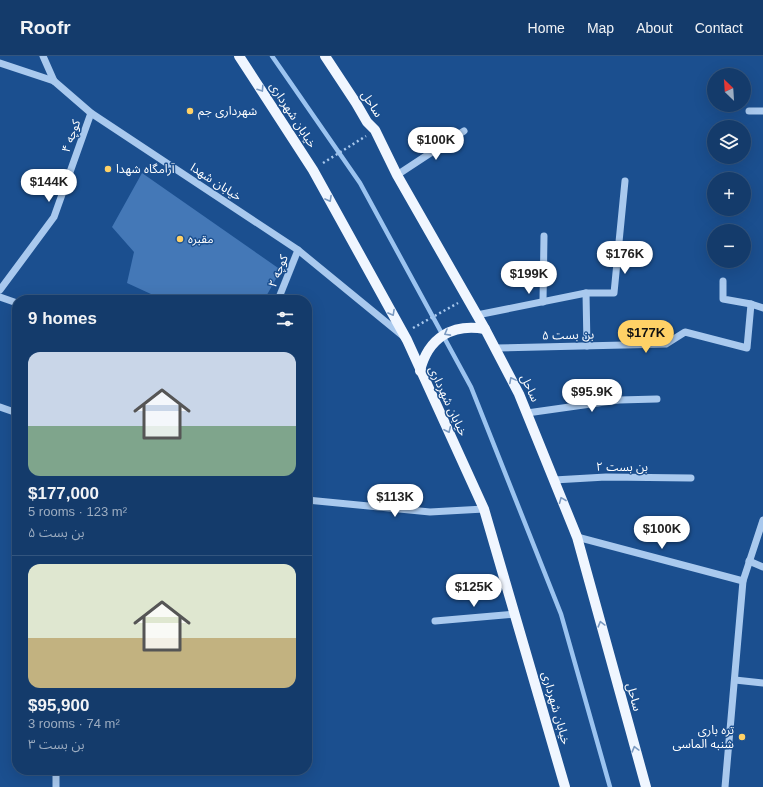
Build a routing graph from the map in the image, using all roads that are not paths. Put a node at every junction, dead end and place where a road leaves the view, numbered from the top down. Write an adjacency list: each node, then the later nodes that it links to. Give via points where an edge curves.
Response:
1 (43, 56): 5 (street)
2 (239, 56): 25 (main road, خیابان شهرداری, one-way to 25, via 313,170)
3 (325, 56): 10 (main road, ساحل, via 367,122 375,130)
4 (0, 63): 5 (street, خیابان شهدا)
5 (54, 81): 8 (street, خیابان شهدا)
6 (751, 111): 7 (street)
7 (763, 111)
8 (91, 113): 13 (street, خیابان شهدا); 15 (street, کوچه ۴, via 54,217)
9 (464, 131): 10 (street)
10 (397, 176): 23 (main road, ساحل)
11 (625, 181): 16 (street, via 614,293)
12 (544, 236): 20 (street)
13 (298, 250): 17 (street, کوچه ۲); 25 (street, خیابان شهدا)
14 (723, 281): 21 (street, via 723,300)
15 (0, 290)
16 (586, 294): 20 (street); 26 (street)
17 (280, 295)
18 (0, 297): 19 (street)
19 (12, 302)
20 (543, 302): 23 (street)
21 (752, 304): 22 (street); 26 (street, بن بست ۵, via 746,348 684,332 666,344)
22 (763, 308)
23 (476, 315): 24 (main road, ساحل)
24 (485, 329): 27 (main road, ساحل); 28 (main road, one-way to 28, via 463,327 443,335 428,350)
25 (406, 337): 28 (main road, خیابان شهرداری)
26 (587, 346): 27 (street, بن بست ۵)
27 (494, 348): 32 (main road, ساحل, one-way to 27)
28 (420, 370): 36 (main road, خیابان شهرداری, one-way to 36)
29 (657, 399): 32 (street, via 619,400)
30 (0, 407): 31 (street)
31 (12, 411)
32 (527, 413): 34 (main road, ساحل)
33 (691, 478): 34 (street, بن بست ۲, via 606,477)
34 (554, 480): 38 (main road, ساحل, one-way to 34)
35 (312, 500): 36 (street, via 430,512)
36 (484, 509): 42 (main road, خیابان شهرداری)
37 (763, 520): 39 (street)
38 (577, 537): 41 (street); 49 (main road, ساحل, one-way to 38)
39 (749, 561): 40 (street); 41 (street)
40 (763, 567)
41 (743, 581): 44 (street)
42 (515, 614): 43 (street); 48 (main road, خیابان شهرداری)
43 (435, 621)
44 (735, 680): 45 (street); 50 (street)
45 (763, 683)
46 (56, 775): 47 (street)
47 (56, 787)
48 (565, 787)
49 (646, 787)
50 (725, 787)

